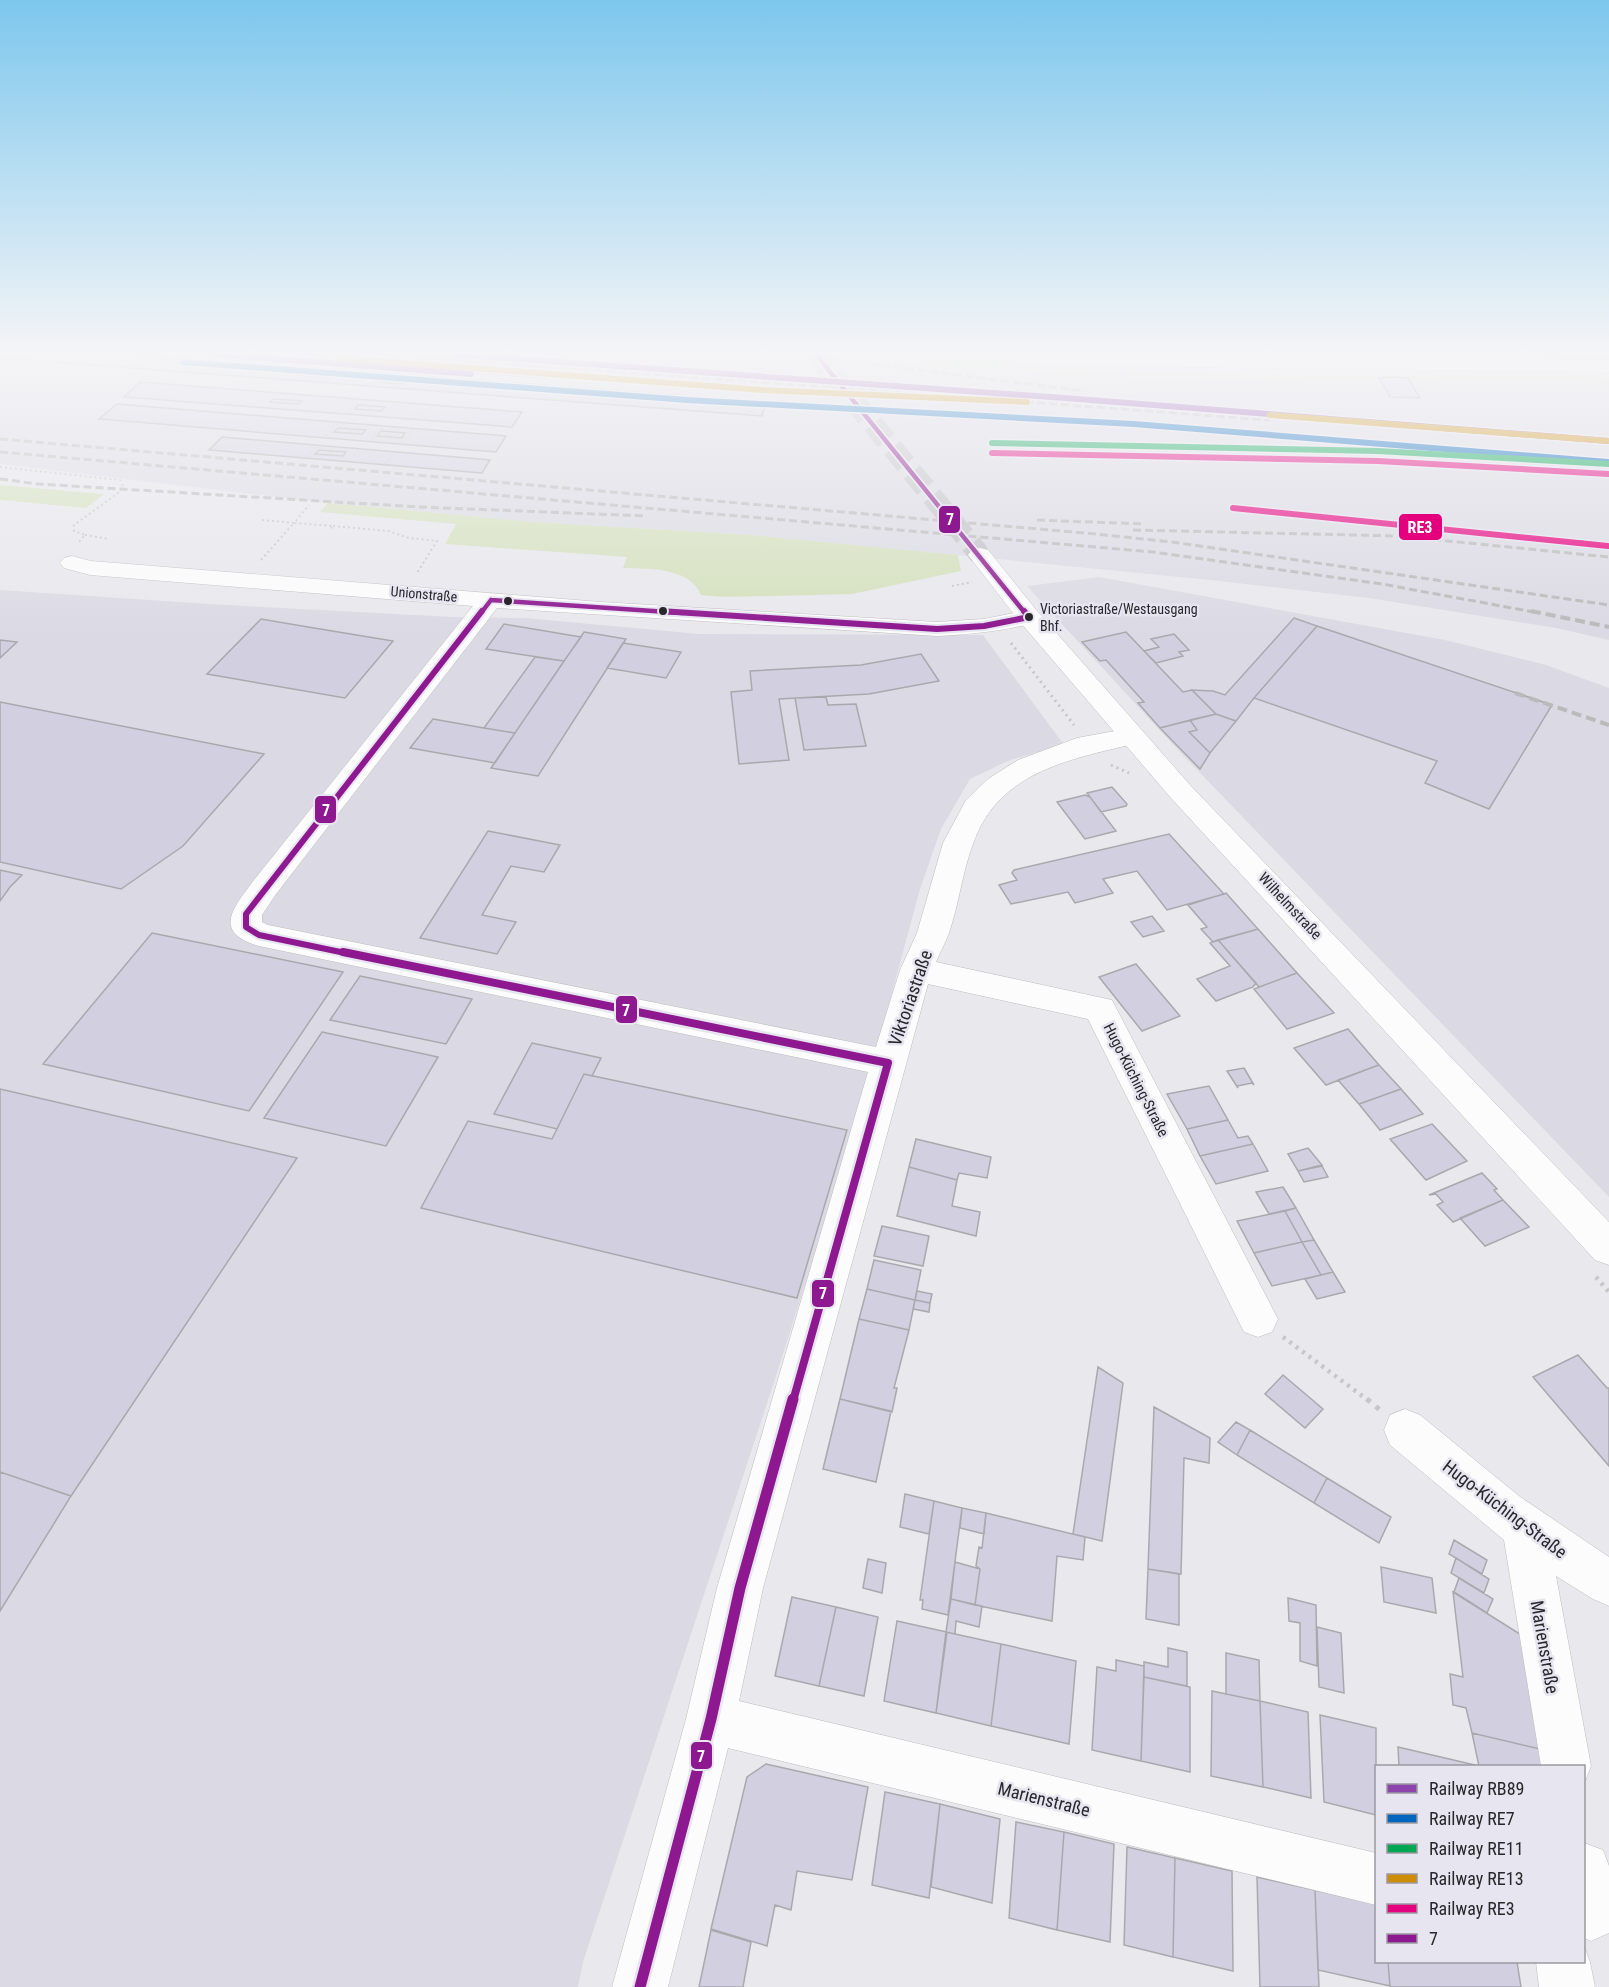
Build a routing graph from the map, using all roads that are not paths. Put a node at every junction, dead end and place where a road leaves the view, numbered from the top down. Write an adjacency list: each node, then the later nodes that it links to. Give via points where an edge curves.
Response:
1 (980, 555): 4 (street, Wilhelmstraße)
2 (72, 563): 3 (street, Unionstraße, via 90,568)
3 (491, 600): 4 (street, Unionstraße, via 937,629 984,626); 7 (street, via 265,887 246,914 246,927 259,935)
4 (1029, 617): 5 (street, Wilhelmstraße)
5 (1131, 736): 6 (street, Viktoriastraße, via 1077,747 1028,766 998,785 976,807 958,843 933,933); 8 (street, Wilhelmstraße)
6 (916, 970): 7 (street, Viktoriastraße); 9 (street, Hugo-Küching-Straße, via 1100,1009)
7 (888, 1063): 13 (street, Viktoriastraße, via 740,1588)
8 (1609, 1248)
9 (1258, 1319)
10 (1405, 1430): 11 (street, Hugo-Küching-Straße)
11 (1525, 1528): 12 (street, Hugo-Küching-Straße); 14 (street, Marienstraße)
12 (1609, 1583)
13 (711, 1719): 15 (street, Marienstraße); 17 (street, Viktoriastraße)
14 (1566, 1765)
15 (1375, 1879)
16 (1563, 1963): 18 (street)
17 (640, 1987)
18 (1567, 1987)

